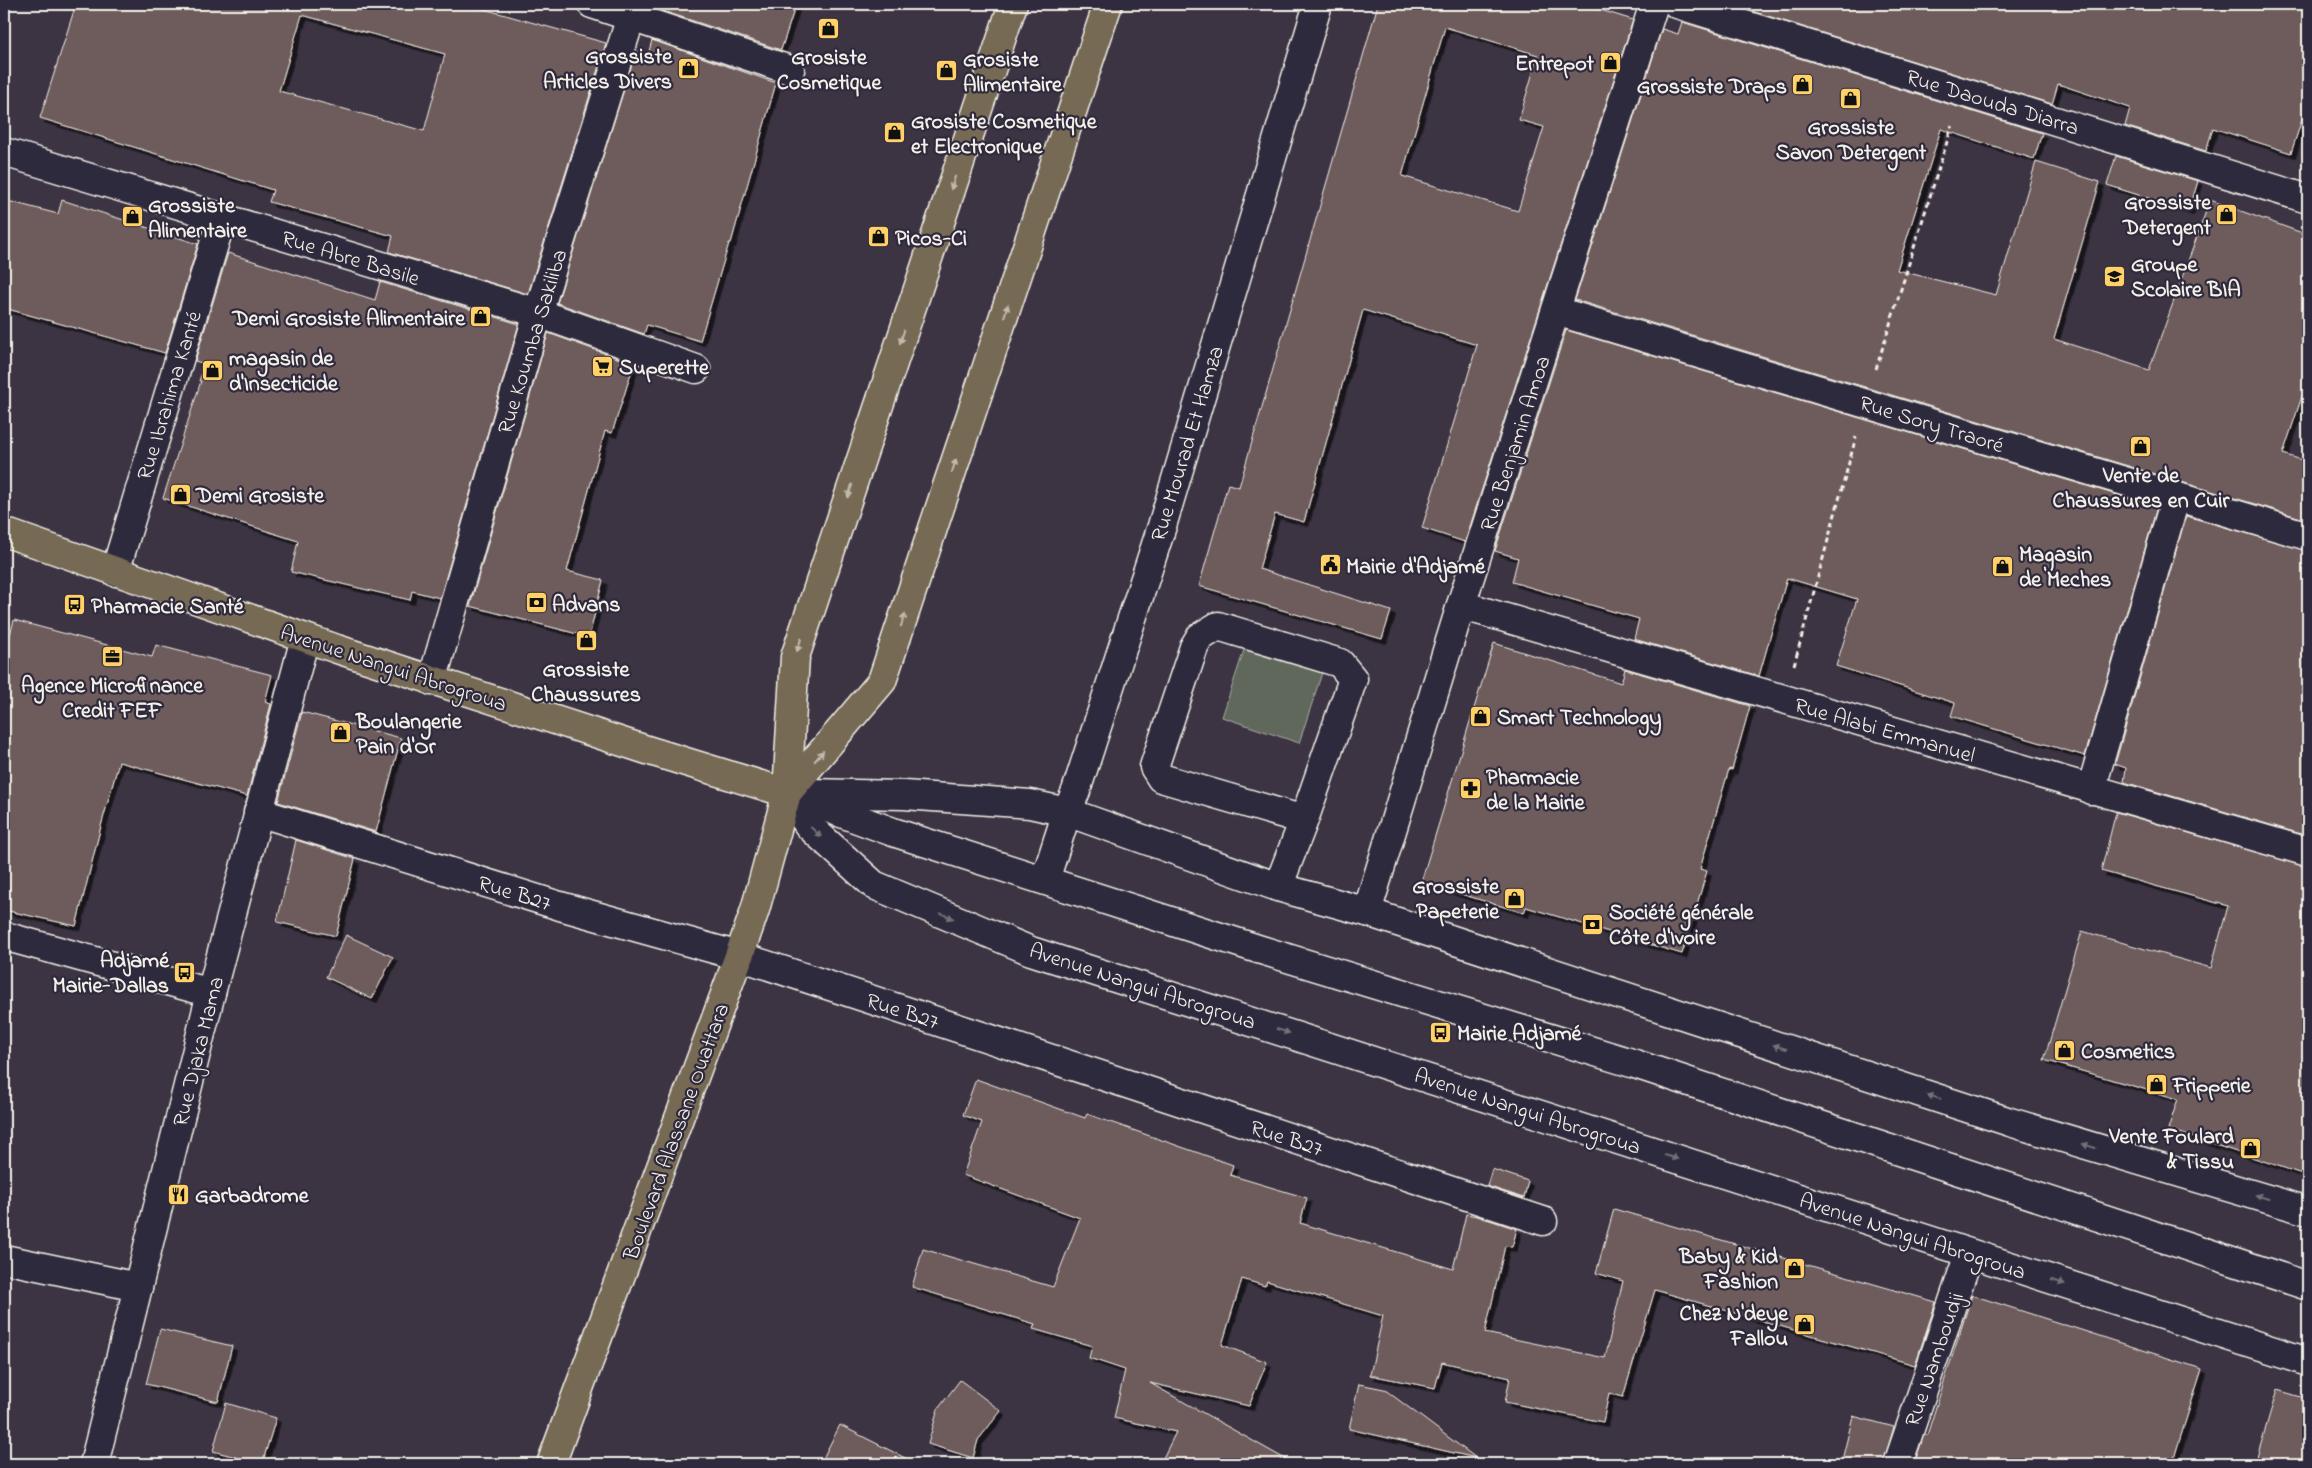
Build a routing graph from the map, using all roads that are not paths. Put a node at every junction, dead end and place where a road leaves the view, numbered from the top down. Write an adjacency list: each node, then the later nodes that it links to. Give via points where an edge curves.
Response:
1 (592, 4): 7 (street)
2 (1013, 4): 23 (main road, one-way to 23, via 795,657)
3 (1108, 4): 23 (main road, one-way to 3, via 882,681)
4 (1318, 4): 25 (street, Rue Mourad Et Hamza, via 1162,526)
5 (1654, 4): 12 (street, Rue Benjamin Amoa)
6 (1677, 4): 10 (street, Rue Daouda Diarra)
7 (633, 10): 8 (street); 13 (street, Rue Koumba Sakiliba)
8 (790, 70)
9 (4, 152): 11 (street, Rue Abre Basile)
10 (2308, 199)
11 (222, 218): 13 (street, Rue Abre Basile); 18 (street, Rue Ibrahima Kanté)
12 (1556, 311): 15 (street, Rue Sory Traoré); 19 (street, Rue Benjamin Amoa)
13 (538, 314): 14 (street, Rue Abre Basile); 21 (street, Rue Koumba Sakiliba)
14 (696, 368)
15 (2176, 496): 17 (street, Rue Sory Traoré); 22 (street)
16 (4, 532): 18 (main road, Avenue Nangui Abrogroua)
17 (2308, 536)
18 (115, 572): 20 (main road, Avenue Nangui Abrogroua)
19 (1461, 605): 22 (street, Rue Alabi Emmanuel); 30 (street, Rue Benjamin Amoa)
20 (305, 638): 21 (main road, Avenue Nangui Abrogroua); 24 (street, Rue Djaka Mama)
21 (432, 681): 23 (main road, Avenue Nangui Abrogroua)
22 (2092, 790): 27 (street, Rue Alabi Emmanuel)
23 (787, 793): 25 (street, Avenue Nangui Abrogroua, via 904,795 1030,804); 28 (street, Avenue Nangui Abrogroua, via 893,832); 32 (main road, Boulevard Alassane Ouattara); 36 (street, Avenue Nangui Abrogroua, one-way to 36, via 809,826 874,885 1031,951 1346,1050)
24 (258, 812): 32 (street, Rue B27, via 560,906); 33 (street, Rue Djaka Mama)
25 (1067, 812): 28 (street, Rue Mourad Et Hamza); 29 (street, Avenue Nangui Abrogroua)
26 (1304, 820): 26 (street, via 1161,778 1154,767 1194,647 1200,637 1218,626 1340,663 1353,679); 29 (street)
27 (2308, 852)
28 (1045, 880): 38 (street, Avenue Nangui Abrogroua, via 1634,1064)
29 (1278, 887): 30 (street, Avenue Nangui Abrogroua)
30 (1367, 912): 34 (street, Avenue Nangui Abrogroua, one-way to 30, via 2010,1122)
31 (4, 936): 33 (street)
32 (739, 956): 35 (street, Rue B27); 42 (main road, Boulevard Alassane Ouattara)
33 (211, 993): 39 (street, Rue Djaka Mama)
34 (2308, 1211)
35 (1543, 1221)
36 (1969, 1254): 40 (street, Avenue Nangui Abrogroua, one-way to 40); 43 (street, Rue Namboudji)
37 (4, 1259): 39 (street)
38 (2308, 1286)
39 (138, 1287): 41 (street, Rue Djaka Mama)
40 (2308, 1362)
41 (94, 1464)
42 (551, 1464)
43 (1898, 1464)

